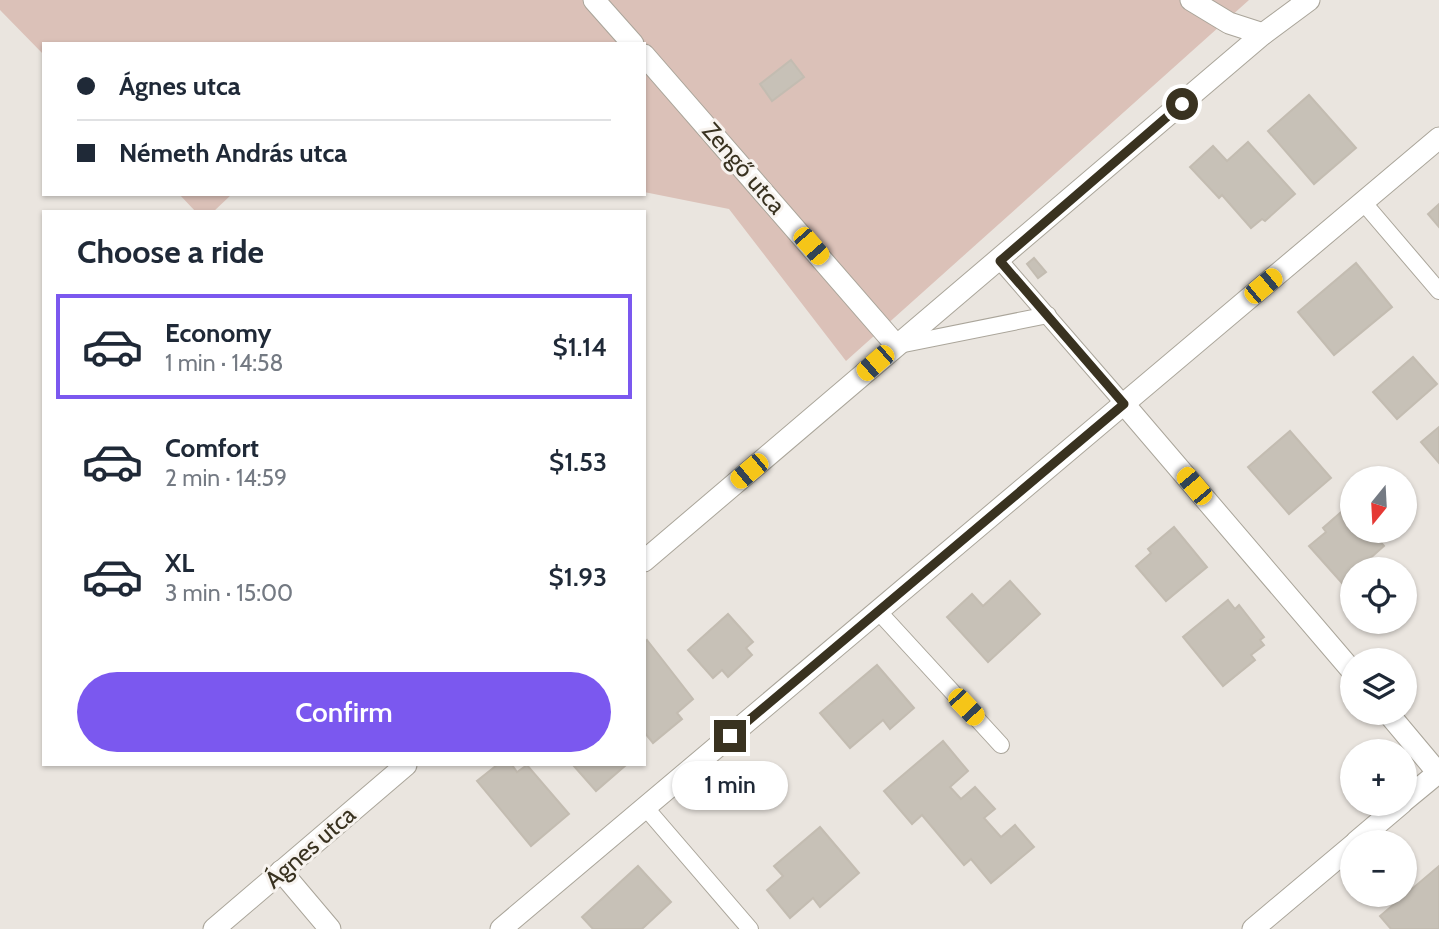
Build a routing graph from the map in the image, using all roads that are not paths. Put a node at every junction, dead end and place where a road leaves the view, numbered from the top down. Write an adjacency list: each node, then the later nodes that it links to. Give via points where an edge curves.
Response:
1 (594, 0): 5 (street)
2 (1192, 0): 4 (street, via 1229,23)
3 (1309, 0): 4 (street)
4 (1264, 34): 9 (street)
5 (631, 42)
6 (646, 57): 12 (street, Zengő utca)
7 (1439, 138): 8 (street)
8 (1363, 202): 10 (lane); 13 (street)
9 (1000, 261): 11 (lane); 12 (street)
10 (1439, 291)
11 (1048, 315): 12 (lane); 13 (lane)
12 (897, 345): 14 (street)
13 (1124, 404): 15 (street); 16 (street)
14 (646, 559)
15 (878, 611): 18 (lane); 22 (street)
16 (1340, 657)
17 (1398, 725): 20 (street)
18 (1001, 745)
19 (404, 766): 26 (street, Ágnes utca)
20 (1439, 773): 21 (street)
21 (1417, 791)
22 (645, 807): 29 (street); 30 (lane)
23 (1387, 816): 24 (street)
24 (1370, 830)
25 (1340, 855): 31 (street)
26 (281, 871): 27 (street, Ágnes utca); 28 (street)
27 (214, 929)
28 (331, 929)
29 (501, 929)
30 (750, 929)
31 (1253, 929)

